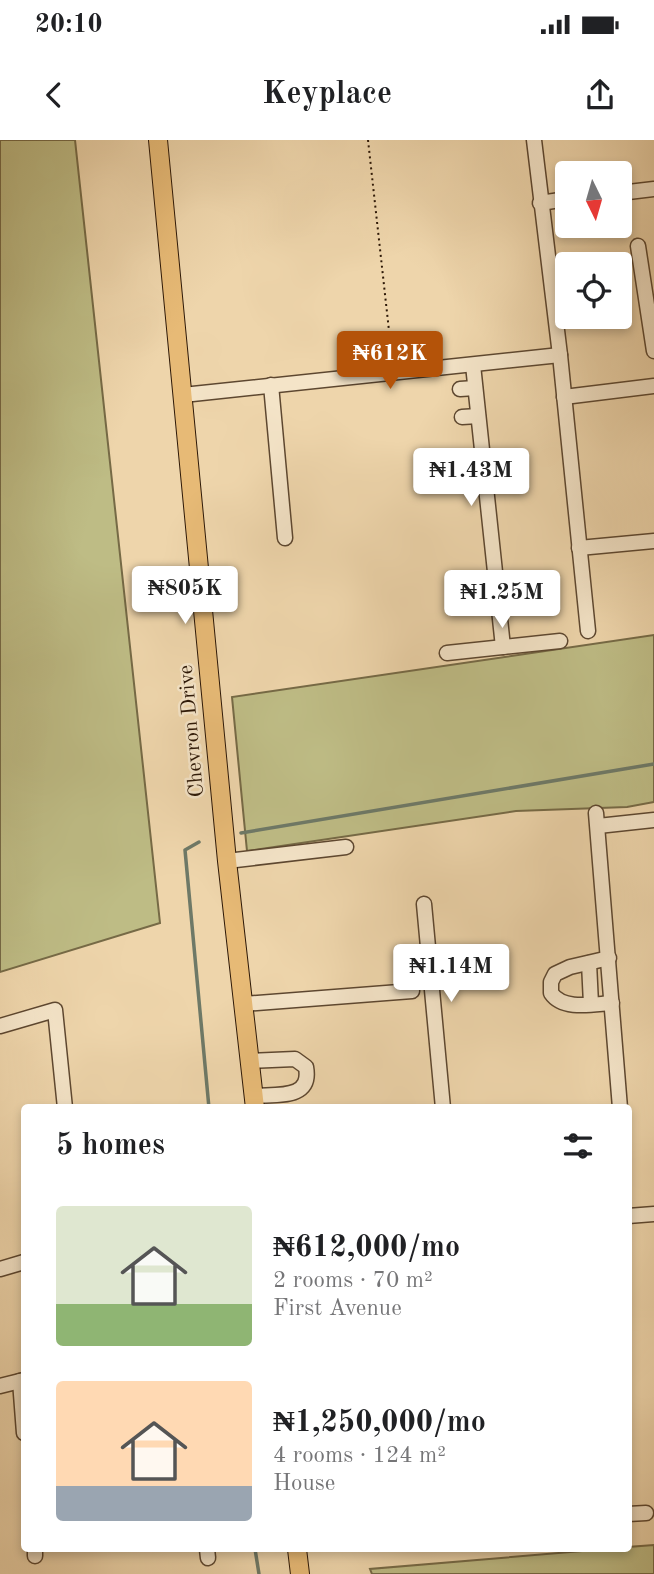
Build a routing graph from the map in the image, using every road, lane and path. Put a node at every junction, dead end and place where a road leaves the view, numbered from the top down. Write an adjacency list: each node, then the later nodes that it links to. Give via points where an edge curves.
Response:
1 (158, 140): 15 (main road, Chevron Drive)
2 (368, 140): 12 (path)
3 (534, 140): 7 (street)
4 (654, 189): 5 (street)
5 (632, 192)
6 (555, 201): 7 (street)
7 (540, 203): 10 (street)
8 (638, 246): 9 (street)
9 (654, 351)
10 (560, 355): 11 (street); 16 (street)
11 (473, 365): 12 (street); 17 (street, via 468,388)
12 (393, 373): 13 (street)
13 (271, 385): 15 (street); 19 (street)
14 (654, 386): 16 (street)
15 (183, 395): 28 (main road, Chevron Drive)
16 (564, 397): 21 (street)
17 (478, 416): 18 (street); 24 (street)
18 (462, 417)
19 (285, 538)
20 (654, 541): 21 (street)
21 (579, 548): 22 (street)
22 (588, 631)
23 (560, 641): 24 (street)
24 (503, 647): 25 (street)
25 (447, 653)
26 (654, 820): 30 (street, via 597,819)
27 (346, 847): 28 (street)
28 (227, 862): 34 (main road, Chevron Drive)
29 (424, 904): 40 (street)
30 (609, 958): 31 (street); 33 (street)
31 (589, 963): 35 (street); 35 (street, via 555,974 551,993 561,1002)
32 (412, 991): 34 (street)
33 (612, 1003): 35 (street); 41 (street)
34 (244, 1004): 37 (main road, Chevron Drive)
35 (591, 1004)
36 (0, 1026): 39 (street, via 55,1010)
37 (250, 1061): 38 (main road, Chevron Drive); 38 (street, via 295,1059 306,1067 308,1079 296,1092)
38 (254, 1102)
39 (65, 1104)
40 (443, 1104)
41 (620, 1104)
42 (651, 1215): 43 (street)
43 (632, 1216)
44 (21, 1263): 45 (street)
45 (0, 1269)
46 (21, 1380): 47 (street)
47 (0, 1386)
48 (646, 1513): 49 (street)
49 (632, 1514)
50 (297, 1552): 51 (main road)
51 (300, 1574)

